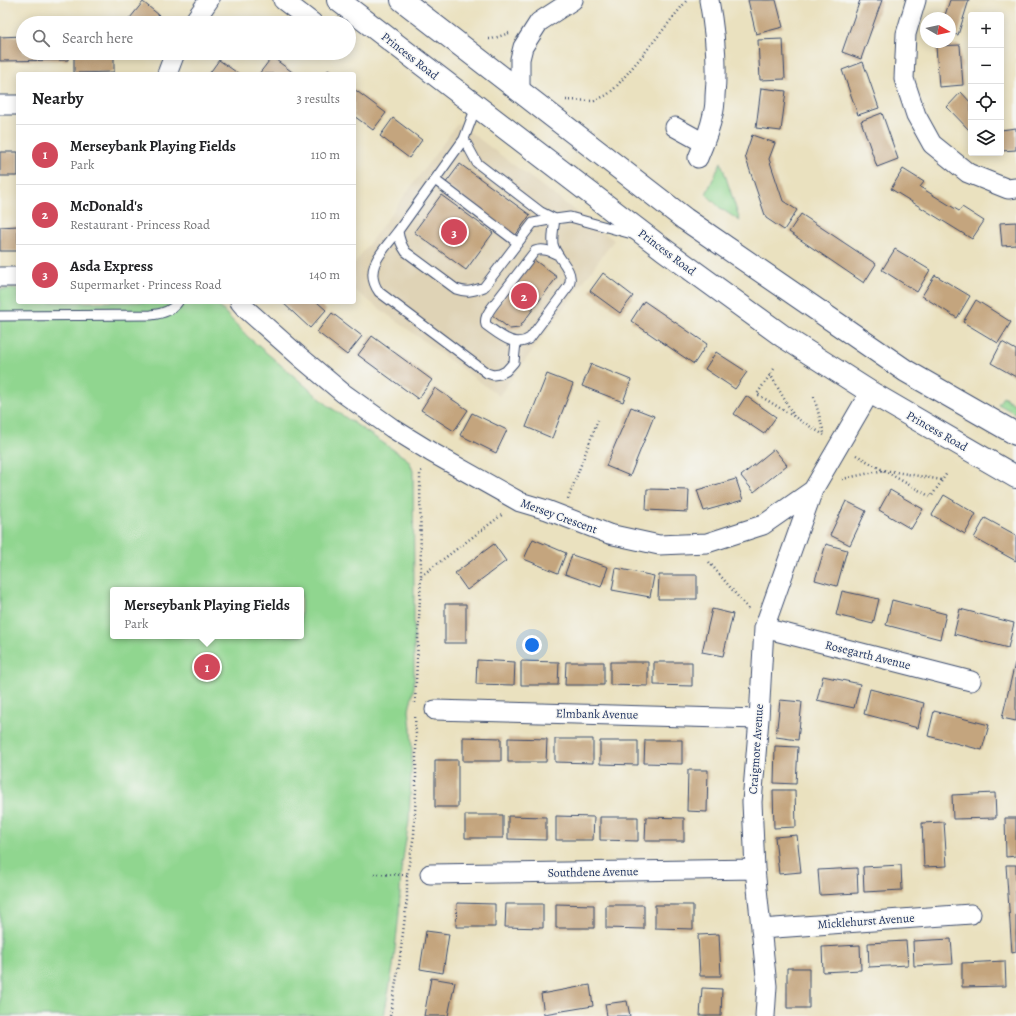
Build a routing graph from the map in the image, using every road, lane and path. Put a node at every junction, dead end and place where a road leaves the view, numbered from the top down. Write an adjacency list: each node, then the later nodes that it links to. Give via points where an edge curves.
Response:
1 (209, 0): 9 (street)
2 (283, 0): 10 (street)
3 (338, 0): 19 (highway, Princess Road)
4 (402, 0): 15 (highway)
5 (573, 0): 11 (street)
6 (687, 0): 16 (path, via 607,95 594,101)
7 (709, 0): 20 (street, via 717,82 714,113 701,150)
8 (916, 0): 23 (street, via 906,34 904,79 916,115 932,144 968,173 1008,189)
9 (198, 16)
10 (304, 16)
11 (540, 22): 12 (path, via 492,39); 15 (street, via 523,47 520,59)
12 (485, 39)
13 (172, 60): 14 (street)
14 (168, 72)
15 (520, 92): 41 (highway, via 685,219 906,371)
16 (564, 100)
17 (0, 105): 18 (street)
18 (16, 105)
19 (476, 107): 21 (lane); 26 (highway, Princess Road)
20 (675, 127)
21 (464, 140): 22 (lane); 24 (lane, via 477,163 541,212)
22 (435, 180): 25 (lane); 27 (lane)
23 (1016, 188)
24 (555, 218): 26 (lane, via 570,217); 27 (lane, via 533,223); 28 (lane, via 553,243)
25 (398, 231): 27 (lane, via 401,245 406,252 456,289 464,292 484,287); 34 (lane, via 374,265 373,282 379,292 487,373 493,375 506,371 514,362)
26 (647, 237): 37 (highway, Princess Road, via 784,338)
27 (518, 243)
28 (558, 255): 34 (lane, via 571,280 530,338); 34 (lane, via 540,249 535,251 487,315 486,325)
29 (0, 277): 30 (street)
30 (16, 277)
31 (177, 304): 33 (lane, via 161,314 151,315)
32 (242, 304): 44 (street, Mersey Crescent, via 343,393)
33 (0, 316)
34 (516, 342)
35 (774, 369): 36 (path)
36 (770, 374): 39 (path); 39 (path, via 757,394)
37 (870, 392): 43 (street, Mersey Crescent); 47 (highway, Princess Road)
38 (814, 397): 42 (path)
39 (794, 416): 42 (path)
40 (598, 420): 51 (path)
41 (1016, 434)
42 (824, 435): 43 (path)
43 (840, 446): 45 (path); 49 (street, Mersey Crescent)
44 (431, 452): 50 (street, Mersey Crescent); 53 (path, via 420,474)
45 (884, 470): 48 (path); 48 (path, via 931,497); 49 (path)
46 (947, 473): 48 (path)
47 (1016, 477)
48 (942, 480)
49 (818, 483): 52 (street, Mersey Crescent, via 763,525 707,543); 54 (street, Craigmore Avenue)
50 (520, 502): 51 (street, Mersey Crescent); 53 (path)
51 (562, 516): 52 (street, Mersey Crescent, via 609,534 659,545)
52 (693, 544): 54 (path)
53 (421, 577): 56 (path)
54 (764, 628): 55 (street, Rosegarth Avenue); 59 (street, Craigmore Avenue)
55 (971, 681)
56 (415, 704)
57 (435, 710): 59 (street, Elmbank Avenue)
58 (415, 711): 63 (path, via 414,835)
59 (759, 718): 60 (street, Craigmore Avenue, via 752,802)
60 (755, 869): 62 (street, Southdene Avenue); 65 (street, Craigmore Avenue)
61 (374, 874): 63 (path)
62 (430, 874)
63 (407, 875): 66 (path, via 407,900)
64 (971, 914): 65 (street, Micklehurst Avenue)
65 (761, 929): 67 (street, Craigmore Avenue, via 767,986)
66 (390, 1016)
67 (765, 1016)

